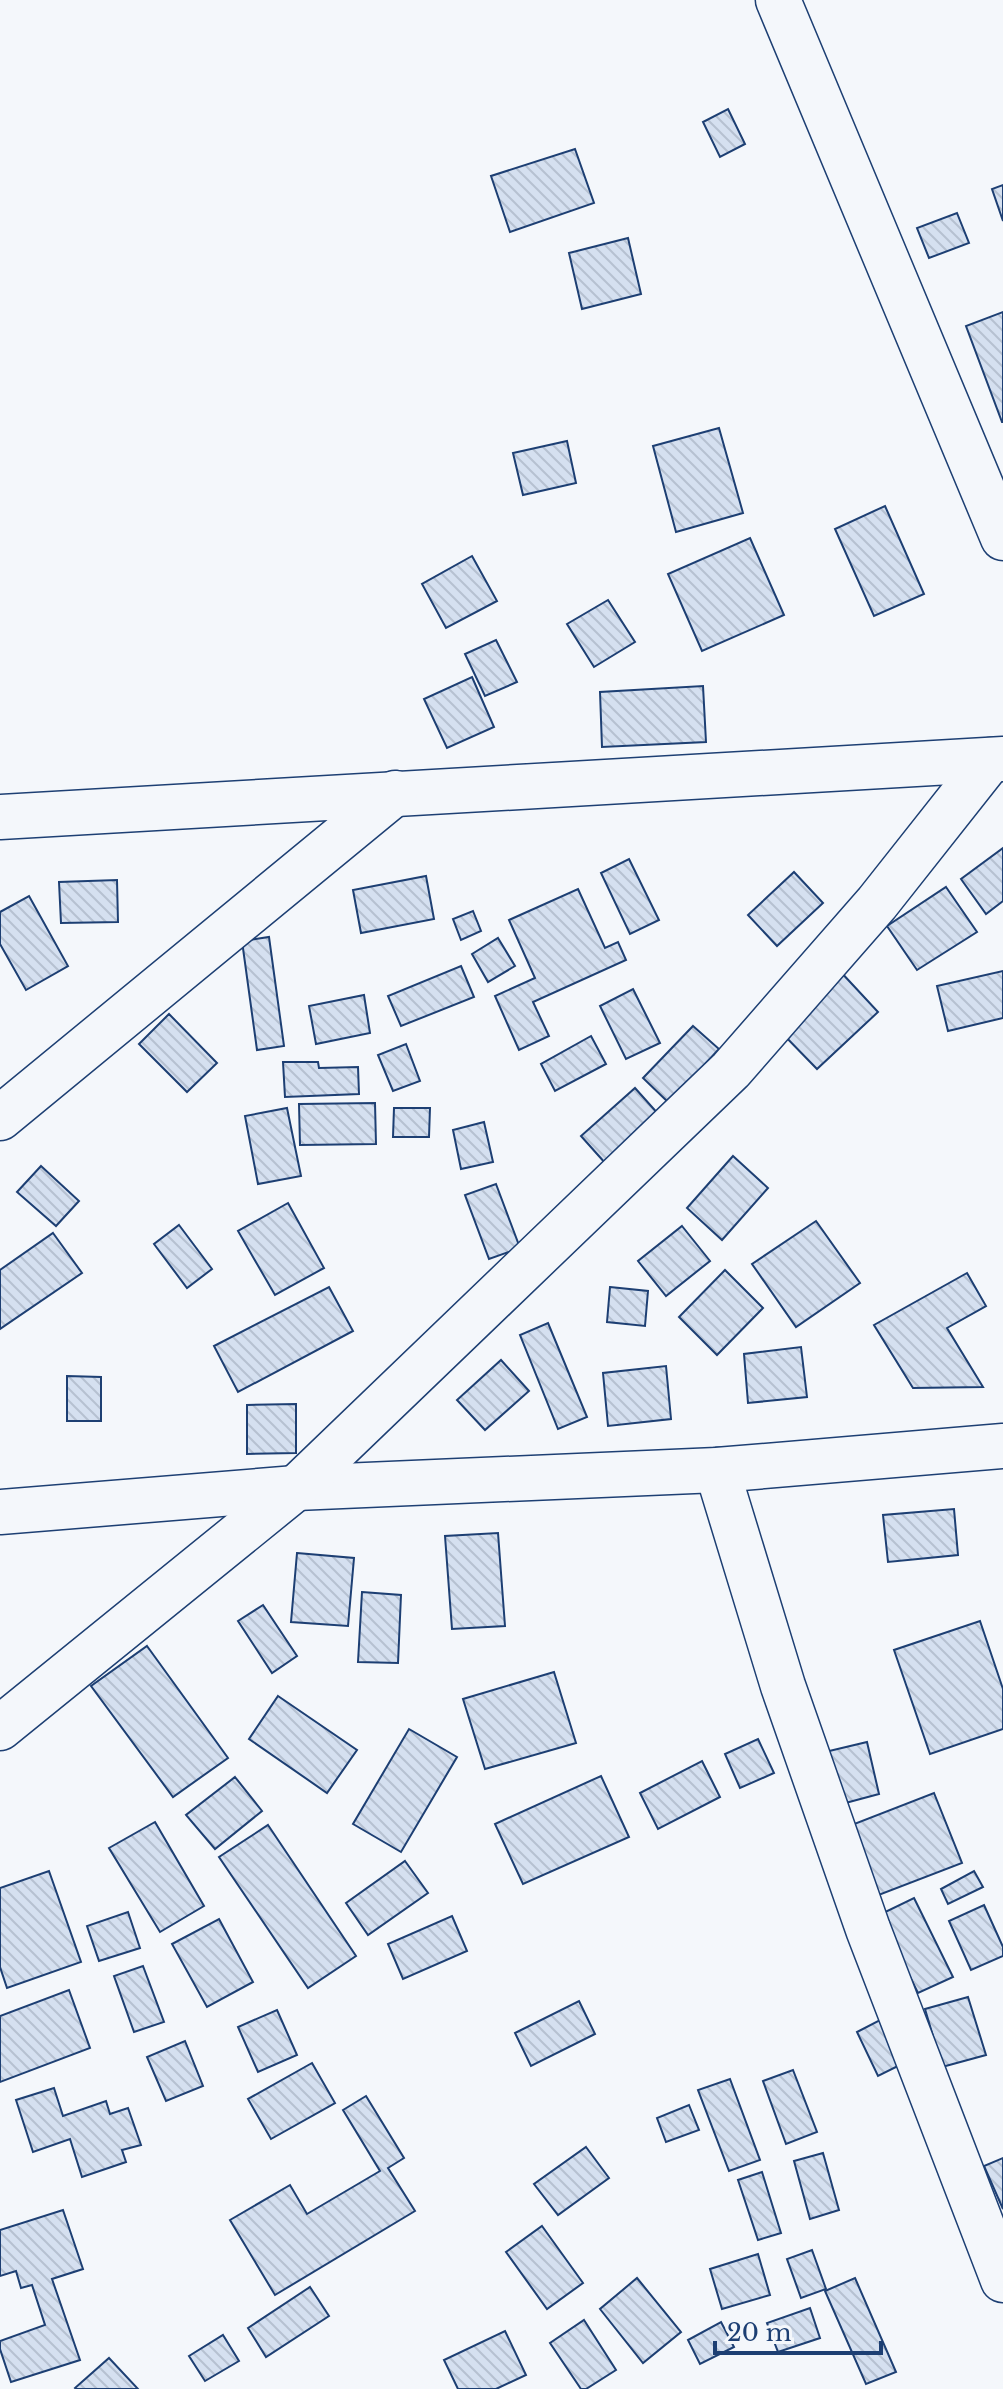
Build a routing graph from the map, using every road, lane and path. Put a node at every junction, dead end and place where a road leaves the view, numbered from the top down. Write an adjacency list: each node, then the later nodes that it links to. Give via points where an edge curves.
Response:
1 (778, 0): 2 (street)
2 (1003, 538)
3 (996, 760): 4 (street); 9 (street, via 731,1070)
4 (395, 793): 5 (street); 6 (street)
5 (0, 817)
6 (0, 1118)
7 (1003, 1446): 8 (street)
8 (717, 1470): 9 (street); 12 (street, via 783,1686 868,1929)
9 (296, 1488): 10 (street); 11 (street)
10 (0, 1512)
11 (0, 1728)
12 (1003, 2280)

